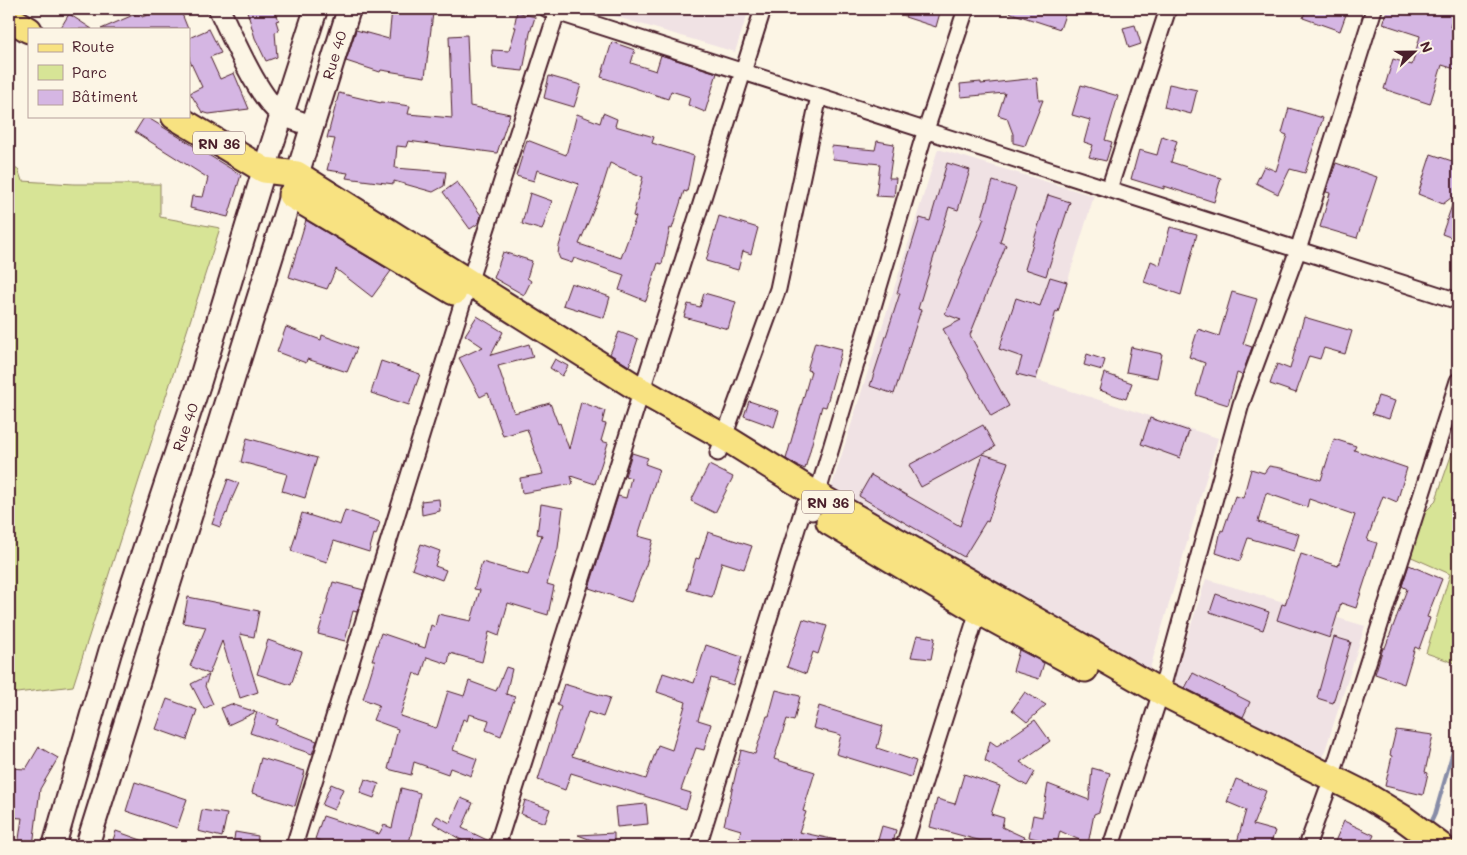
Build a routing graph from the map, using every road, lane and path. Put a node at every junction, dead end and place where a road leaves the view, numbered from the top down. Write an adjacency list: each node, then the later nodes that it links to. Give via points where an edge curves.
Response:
1 (219, 9): 13 (street, via 258,86 268,102)
2 (316, 9): 13 (main road, Rue 40)
3 (349, 9): 15 (main road, Rue 40)
4 (763, 9): 11 (street)
5 (966, 9): 16 (street)
6 (1168, 9): 19 (street)
7 (1374, 9): 20 (street)
8 (552, 10): 11 (street); 21 (street)
9 (9, 18): 10 (main road)
10 (28, 29)
11 (743, 72): 12 (street); 24 (street)
12 (819, 96): 16 (street); 25 (street, via 778,289)
13 (283, 115): 15 (street); 17 (main road, Rue 40)
14 (177, 118): 17 (main road, RN 36)
15 (313, 126): 18 (main road, Rue 40)
16 (926, 131): 19 (street); 26 (street)
17 (264, 170): 18 (main road, RN 36); 31 (main road, Rue 40, via 199,384 110,652)
18 (294, 184): 21 (main road, RN 36); 32 (main road, Rue 40)
19 (1110, 189): 20 (street)
20 (1298, 250): 22 (street); 28 (street, via 1241,404)
21 (467, 290): 24 (main road, RN 36); 33 (street)
22 (1458, 301)
23 (1458, 381): 29 (street)
24 (640, 398): 25 (main road, RN 36); 34 (street)
25 (721, 445): 26 (main road, RN 36)
26 (811, 504): 27 (main road, RN 36); 28 (main road, RN 36); 35 (street)
27 (978, 611): 28 (main road, RN 36); 36 (street)
28 (1158, 700): 29 (main road, RN 36); 37 (street)
29 (1329, 784): 30 (main road, RN 36, via 1401,822); 38 (street)
30 (1435, 845)
31 (54, 846)
32 (87, 846)
33 (294, 846)
34 (497, 846)
35 (698, 846)
36 (904, 846)
37 (1111, 846)
38 (1307, 846)

